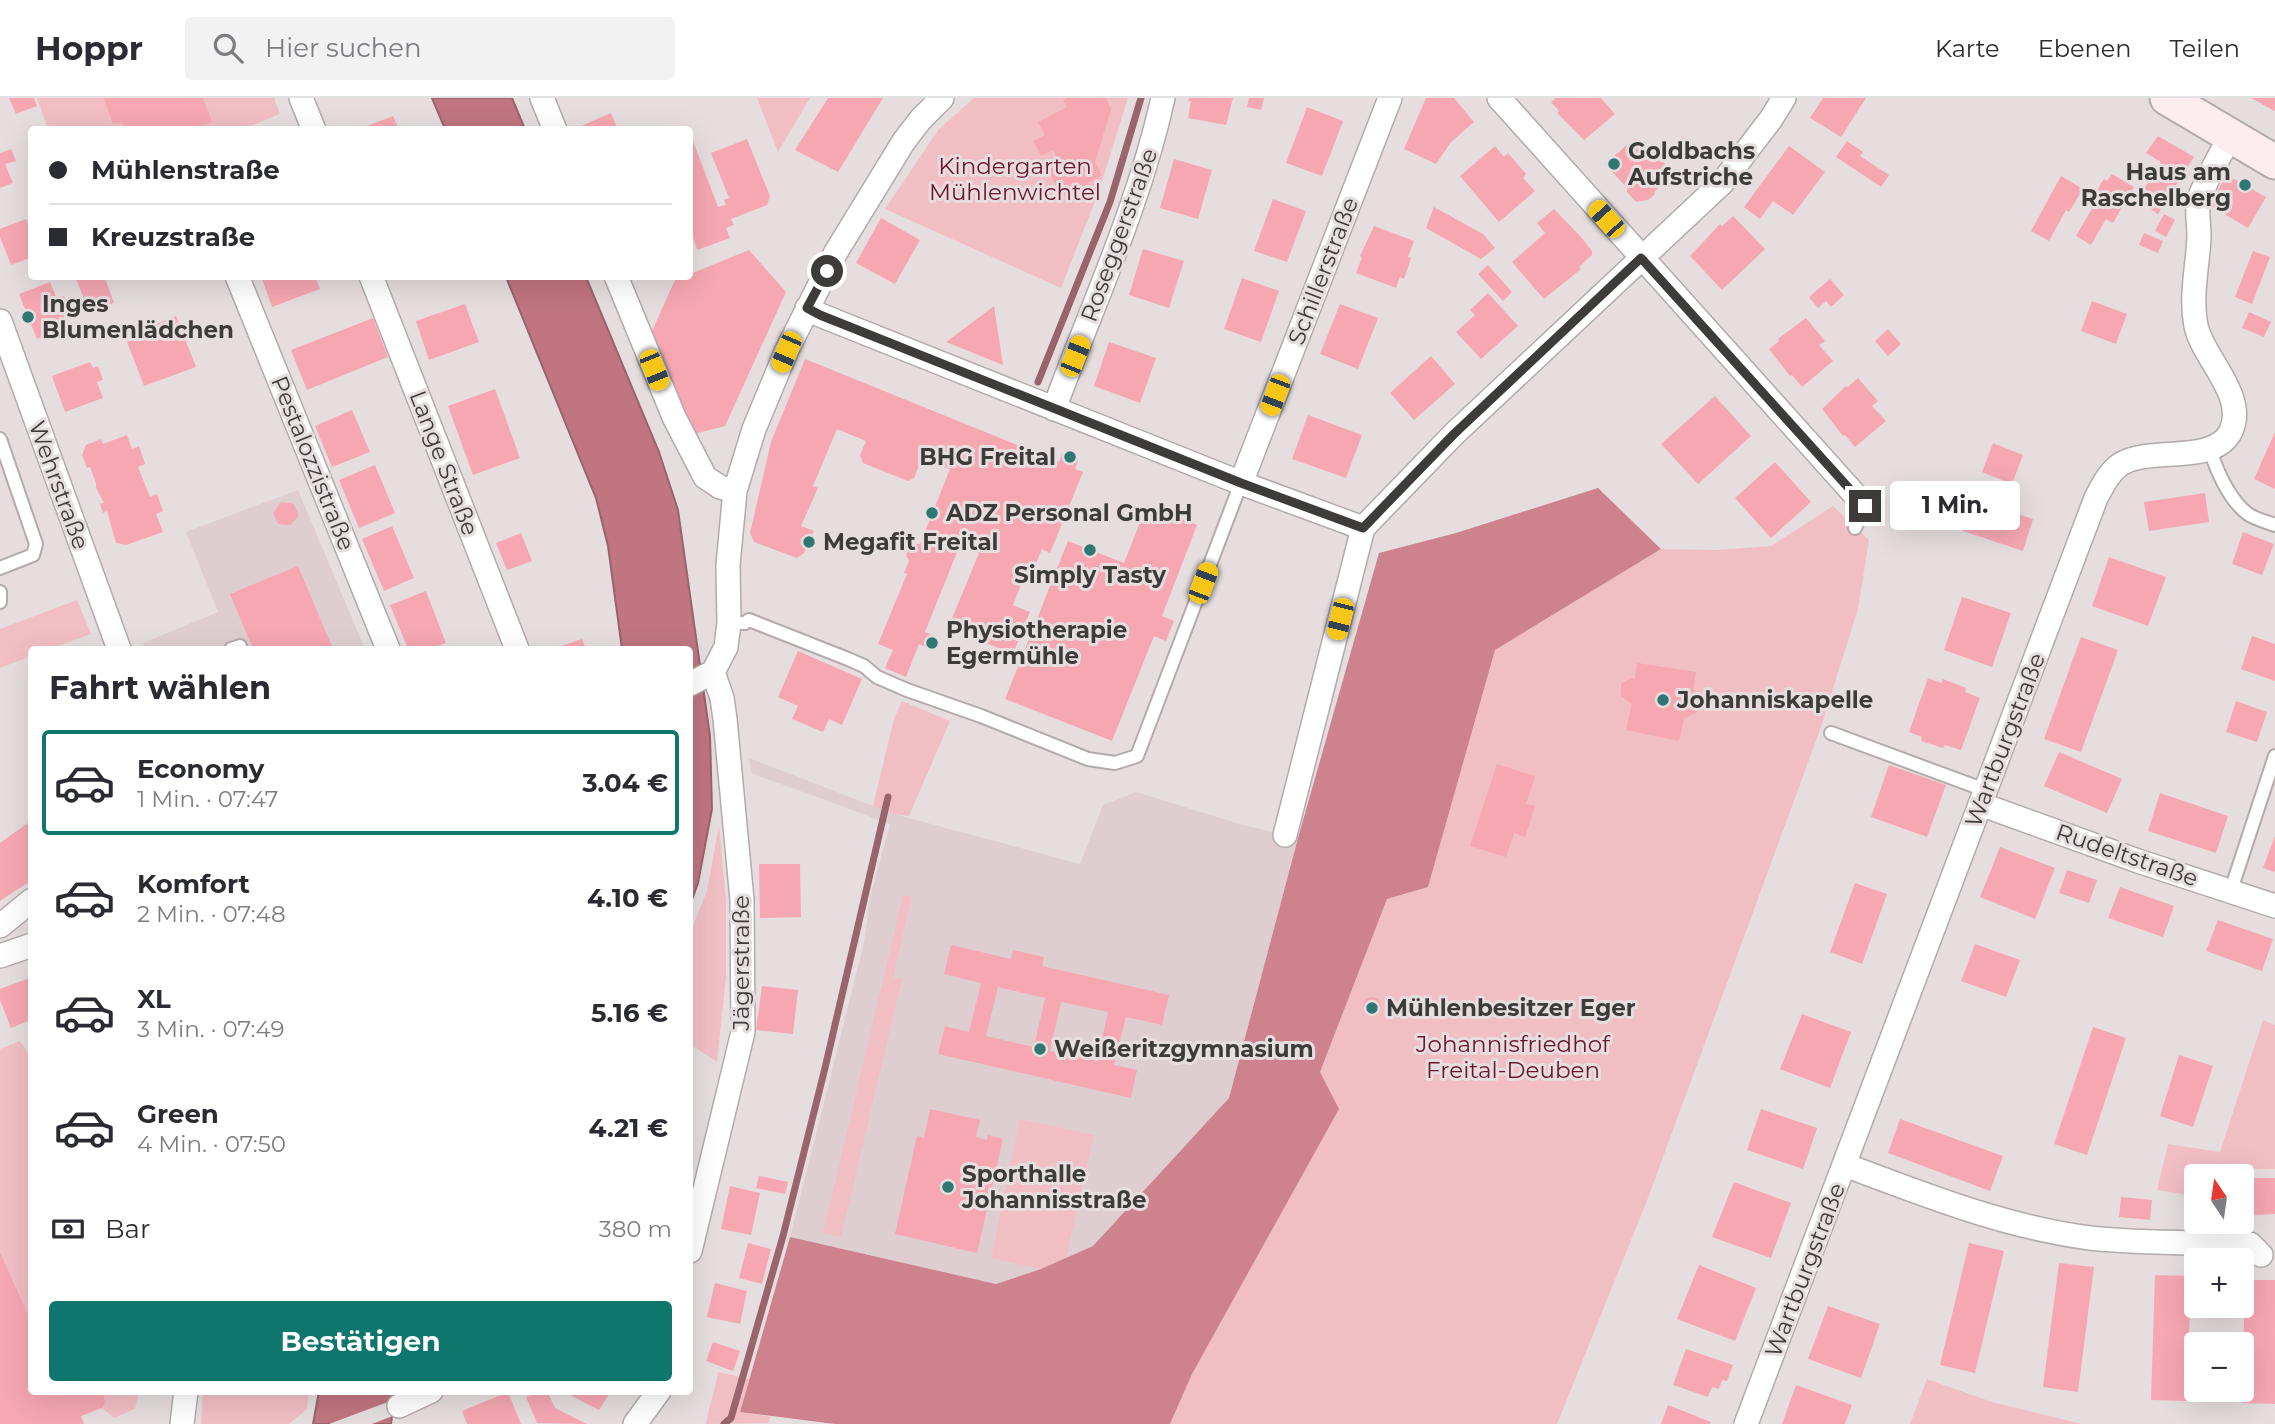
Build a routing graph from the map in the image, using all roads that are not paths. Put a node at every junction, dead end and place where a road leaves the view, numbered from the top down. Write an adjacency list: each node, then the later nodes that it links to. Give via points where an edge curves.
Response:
1 (301, 98): 9 (street)
2 (542, 98): 10 (street)
3 (942, 98): 17 (street, via 904,141)
4 (1163, 98): 19 (street, Roseggerstraße, via 1139,188)
5 (1390, 98): 22 (street, Schillerstraße)
6 (1499, 98): 13 (street)
7 (1784, 98): 13 (street, via 1722,183)
8 (2167, 98): 11 (main road)
9 (310, 126)
10 (553, 126)
11 (2230, 137): 12 (main road); 21 (street, via 2198,202 2193,285 2196,325 2234,401 2231,431)
12 (2275, 162)
13 (1641, 258): 24 (street); 26 (street, via 1454,434)
14 (239, 280): 33 (street, Pestalozzistraße)
15 (373, 280): 34 (street, Lange Straße)
16 (618, 280): 23 (street, via 674,417 705,477)
17 (807, 308): 19 (street); 23 (street, via 754,429)
18 (0, 321): 32 (street, Wehrstraße)
19 (1054, 409): 22 (street)
20 (0, 439): 28 (lane, via 36,544 33,555)
21 (2210, 450): 25 (lane, via 2230,494 2248,514); 38 (street, Wartburgstraße, via 2147,456 2122,464 2106,478)
22 (1241, 483): 26 (street); 31 (lane, via 1137,756 1115,763 1088,759 907,690 864,666 749,620)
23 (735, 491): 31 (street, via 728,565)
24 (1865, 506): 27 (lane)
25 (2275, 525)
26 (1363, 528): 39 (street)
27 (1855, 528)
28 (0, 568)
29 (0, 592): 30 (lane)
30 (0, 602)
31 (729, 622): 35 (street, via 726,647)
32 (118, 646)
33 (387, 646)
34 (516, 646)
35 (702, 678): 47 (street, Jägerstraße, via 719,686 725,719 742,900 743,1032)
36 (1832, 733): 38 (lane)
37 (2275, 756): 40 (lane)
38 (1983, 797): 40 (street, Rudeltstraße, via 2138,860); 46 (street, Wartburgstraße)
39 (1285, 835)
40 (2231, 890): 42 (street, Rudeltstraße)
41 (28, 903): 43 (street)
42 (2275, 906)
43 (0, 926)
44 (28, 946): 45 (street)
45 (0, 956)
46 (1844, 1165): 48 (street, via 1957,1207 2056,1232 2147,1242 2250,1244); 55 (street, Wartburgstraße)
47 (693, 1239)
48 (2261, 1255)
49 (186, 1395): 53 (street)
50 (422, 1395): 52 (street)
51 (656, 1395): 54 (street)
52 (399, 1406)
53 (182, 1424)
54 (635, 1424)
55 (1746, 1424)

